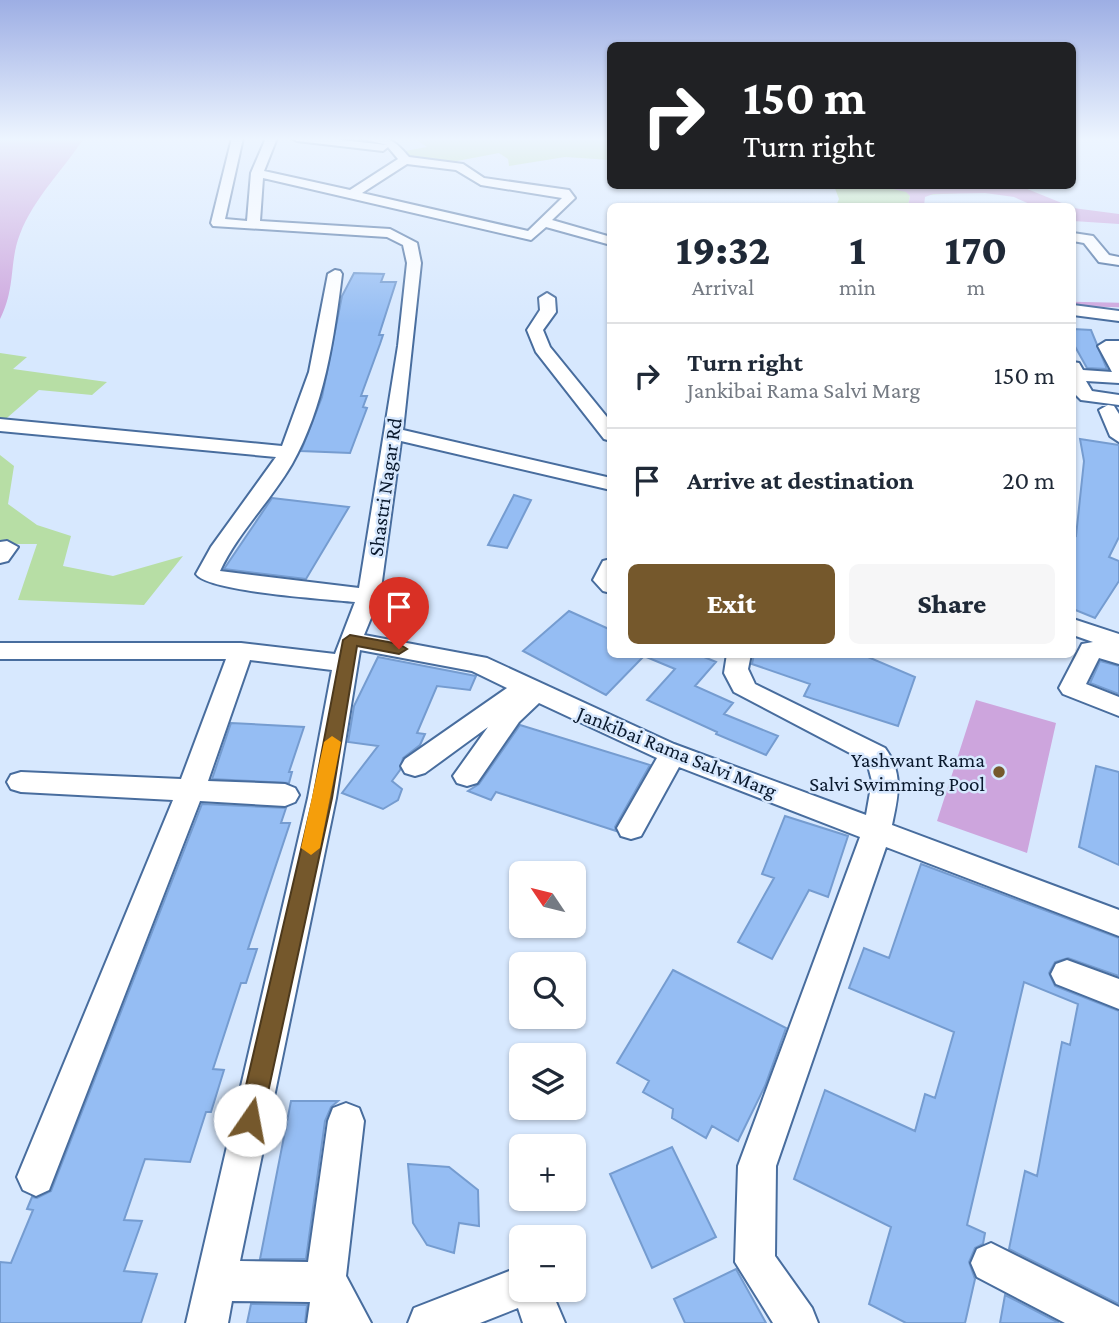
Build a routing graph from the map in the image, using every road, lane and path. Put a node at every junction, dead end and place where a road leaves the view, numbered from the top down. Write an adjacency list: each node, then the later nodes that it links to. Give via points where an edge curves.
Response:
1 (223, 200): 6 (street, via 218,223)
2 (255, 200): 6 (street)
3 (377, 200): 5 (street, via 538,238)
4 (567, 200): 5 (street)
5 (543, 222): 8 (street)
6 (253, 225): 23 (street, Shastri Nagar Rd, via 374,230 410,243 414,263)
7 (1076, 237): 9 (street, via 1088,239 1104,259)
8 (607, 240)
9 (1119, 261)
10 (335, 274): 25 (street, via 325,342)
11 (547, 298): 22 (street, via 548,312 535,330 542,348)
12 (1076, 310): 13 (street)
13 (1119, 316)
14 (1108, 342): 15 (street)
15 (1119, 370)
16 (1076, 371): 18 (street)
17 (1076, 377): 19 (street, via 1087,396)
18 (1119, 378)
19 (1115, 407): 20 (street); 24 (street)
20 (1076, 408)
21 (0, 425): 25 (street)
22 (607, 430)
23 (393, 433): 26 (street); 27 (street, Shastri Nagar Rd)
24 (1119, 436)
25 (289, 452): 27 (street, via 209,568 208,576)
26 (607, 483)
27 (369, 596): 32 (street, Shastri Nagar Rd)
28 (1076, 628): 29 (street)
29 (1119, 642)
30 (0, 651): 31 (street, Jankibai Rama Salvi Marg)
31 (241, 651): 32 (street, Jankibai Rama Salvi Marg); 41 (street)
32 (348, 651): 35 (street, Jankibai Rama Salvi Marg, via 478,664); 51 (street, Shastri Nagar Rd, via 323,798)
33 (1119, 656): 36 (street, via 1091,650 1072,688)
34 (737, 658): 44 (street, via 737,679 746,690 876,755 884,764 887,774)
35 (531, 690): 37 (street, Jankibai Rama Salvi Marg); 38 (street); 39 (street)
36 (1119, 707)
37 (673, 754): 43 (street); 44 (street, Jankibai Rama Salvi Marg)
38 (415, 766)
39 (467, 776)
40 (21, 782): 41 (street)
41 (191, 789): 42 (street); 49 (street)
42 (285, 795)
43 (631, 828)
44 (877, 830): 45 (street, Jankibai Rama Salvi Marg); 58 (street, via 757,1166 755,1262)
45 (1119, 923)
46 (1067, 974): 47 (street)
47 (1119, 994)
48 (346, 1121): 54 (street)
49 (36, 1177)
50 (991, 1263): 59 (street)
51 (216, 1281): 54 (street, via 317,1282); 55 (street, Shastri Nagar Rd)
52 (509, 1291): 56 (street)
53 (536, 1302): 57 (street)
54 (334, 1306)
55 (207, 1323)
56 (429, 1323)
57 (544, 1323)
58 (797, 1323)
59 (1108, 1323)

